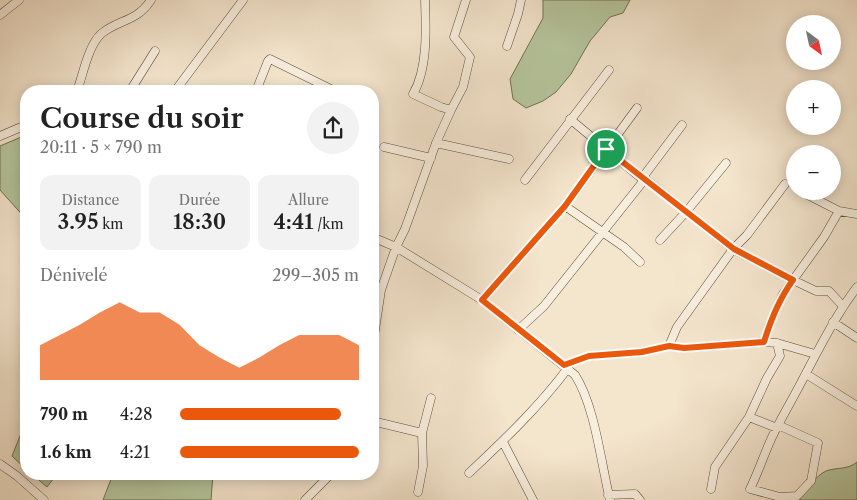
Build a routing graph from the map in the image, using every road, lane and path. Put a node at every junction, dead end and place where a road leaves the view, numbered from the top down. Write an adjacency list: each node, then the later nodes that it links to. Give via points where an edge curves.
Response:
1 (151, 0): 11 (street, via 140,13 103,33 94,42)
2 (243, 0): 13 (street)
3 (425, 0): 17 (street, via 423,59 420,79 413,94)
4 (466, 0): 17 (street, via 454,37 470,56 463,87)
5 (521, 0): 8 (street)
6 (15, 2): 7 (street)
7 (0, 15)
8 (507, 46)
9 (155, 51): 12 (street)
10 (609, 70): 18 (street)
11 (79, 85)
12 (134, 85)
13 (179, 85)
14 (258, 85): 15 (street, via 270,59)
15 (323, 85)
16 (637, 108): 24 (street)
17 (450, 110): 22 (street)
18 (570, 119): 24 (street); 29 (street)
19 (682, 126): 28 (street)
20 (20, 128): 21 (street)
21 (0, 136)
22 (436, 143): 25 (street); 26 (street)
23 (384, 147): 25 (street)
24 (606, 149): 28 (street); 32 (street)
25 (431, 158): 40 (street)
26 (509, 159)
27 (726, 163): 34 (street)
28 (643, 178): 34 (street); 36 (street, via 611,219); 37 (street)
29 (525, 180)
30 (786, 184): 41 (street)
31 (817, 200): 33 (street)
32 (565, 206): 36 (street); 45 (street)
33 (838, 211): 35 (street); 43 (street)
34 (686, 212): 39 (street); 41 (street)
35 (857, 214)
36 (593, 226): 37 (street)
37 (602, 233): 42 (street); 49 (street, via 544,306)
38 (379, 240): 40 (street)
39 (660, 240)
40 (396, 247): 45 (street); 47 (street)
41 (734, 249): 43 (street); 53 (street, via 677,328)
42 (640, 262)
43 (793, 280): 46 (street, via 816,291 829,291); 51 (street, via 783,294)
44 (857, 287): 46 (street)
45 (482, 300): 49 (street)
46 (843, 306): 48 (street)
47 (379, 308)
48 (833, 322): 50 (street); 54 (street)
49 (518, 330): 55 (street)
50 (857, 338)
51 (764, 342): 52 (street); 53 (street, via 684,348)
52 (777, 343): 54 (street); 59 (street, via 780,356)
53 (669, 346): 55 (street, via 642,352 589,356)
54 (815, 354): 56 (street)
55 (566, 367): 63 (street, via 537,407); 71 (street, via 581,384 587,401)
56 (806, 374): 58 (street); 61 (street)
57 (430, 398): 62 (street)
58 (857, 406)
59 (749, 417): 61 (street); 69 (street, via 715,467)
60 (379, 423): 62 (street)
61 (777, 427): 61 (street, via 750,489 780,497 797,496 811,481 818,443)
62 (422, 433): 70 (street, via 423,466)
63 (503, 442): 65 (street); 74 (street)
64 (0, 464): 66 (street)
65 (469, 474)
66 (20, 479)
67 (22, 480): 72 (street)
68 (325, 480): 73 (street)
69 (711, 490)
70 (418, 492)
71 (609, 498): 75 (street, via 635,494)
72 (44, 500)
73 (304, 500)
74 (533, 500)
75 (640, 500)

